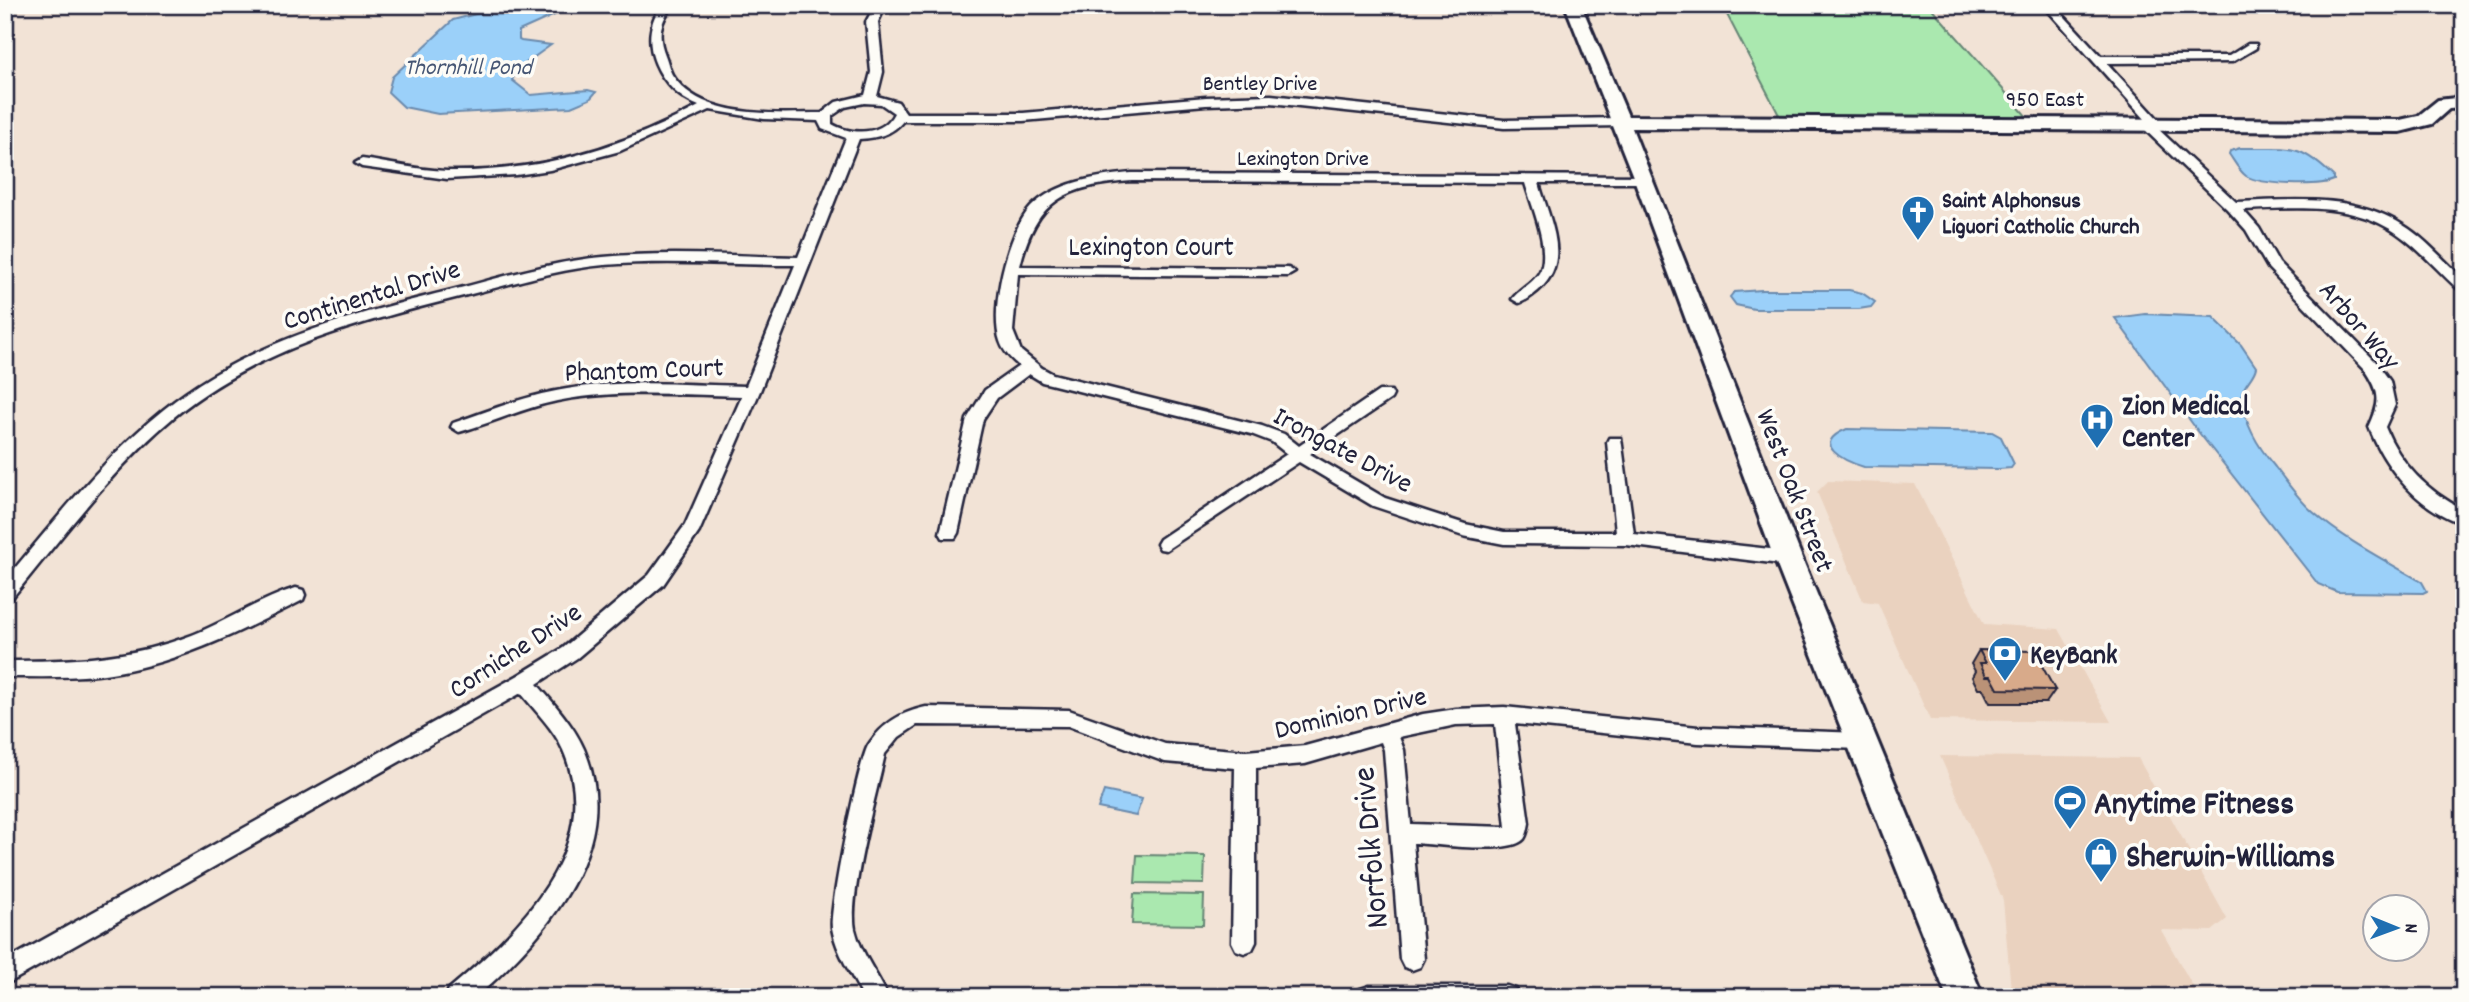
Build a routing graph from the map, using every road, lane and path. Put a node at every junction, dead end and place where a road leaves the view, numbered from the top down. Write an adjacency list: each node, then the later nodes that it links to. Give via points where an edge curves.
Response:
1 (668, 5): 9 (street, via 655,24 654,43 674,85)
2 (881, 5): 7 (street, via 872,22 877,72)
3 (1573, 5): 12 (main road, West Oak Street)
4 (2048, 5): 6 (street, Arbor Way)
5 (2252, 46): 6 (street, via 2232,60)
6 (2096, 60): 13 (street, Arbor Way)
7 (870, 99): 10 (street, via 845,102); 11 (street, via 894,104)
8 (2464, 102): 13 (main road, 950 East, via 2444,104 2425,120 2400,127)
9 (709, 106): 10 (street, via 756,115); 15 (street, via 637,142 548,168 444,175)
10 (826, 117): 14 (street, via 831,130)
11 (899, 117): 12 (street, Bentley Drive, via 1023,117 1271,99 1504,124); 14 (street, via 886,129)
12 (1620, 122): 13 (main road, 950 East); 17 (main road, West Oak Street)
13 (2155, 123): 18 (street, Arbor Way, via 2185,163)
14 (854, 135): 19 (street, Corniche Drive)
15 (362, 163)
16 (1531, 179): 17 (street, Lexington Drive); 20 (street, Lexington Drive, via 1110,178 1067,190 1034,211 1022,232); 23 (street, via 1550,265 1538,284)
17 (1644, 179): 34 (main road, West Oak Street)
18 (2232, 206): 22 (street, via 2337,206 2379,218 2399,229); 30 (street, Arbor Way, via 2252,228 2273,265 2385,385 2387,405 2377,428 2382,445 2434,501)
19 (804, 261): 25 (street, Corniche Drive); 35 (street, Continental Drive, via 628,260 572,266 371,315 300,339 234,370 170,412 123,456)
20 (1013, 270): 21 (street, Lexington Court); 24 (street, via 1003,330)
21 (1288, 272)
22 (2464, 287)
23 (1519, 299)
24 (1027, 368): 29 (street, Irongate Drive, via 1090,390 1238,424 1278,438); 31 (street, via 991,394 975,419)
25 (751, 391): 27 (street, Phantom Court, via 568,394); 38 (street, Corniche Drive, via 693,528 656,580 570,653)
26 (1385, 396): 29 (street)
27 (459, 427)
28 (1615, 442): 32 (street)
29 (1298, 454): 32 (street, Irongate Drive, via 1379,502 1463,530 1504,538); 33 (street)
30 (2460, 516)
31 (949, 533)
32 (1626, 540): 34 (street, Irongate Drive)
33 (1166, 544)
34 (1788, 558): 41 (main road, West Oak Street)
35 (5, 593)
36 (296, 594): 37 (street, via 236,624 147,657 98,667)
37 (5, 669)
38 (524, 682): 46 (street, Corniche Drive); 47 (street, via 575,753 586,796 585,821 567,874 538,920)
39 (1504, 715): 40 (street, Dominion Drive, via 1456,717); 41 (street, Dominion Drive, via 1698,735); 43 (street, via 1516,833 1507,838)
40 (1387, 732): 42 (street, Dominion Drive, via 1305,755); 43 (street, Norfolk Drive, via 1394,750)
41 (1861, 741): 51 (main road, West Oak Street)
42 (1246, 760): 44 (street); 48 (street, Dominion Drive, via 1165,752 1069,718 912,718 875,751 845,892 843,927)
43 (1401, 833): 45 (street, Norfolk Drive)
44 (1244, 942)
45 (1412, 959)
46 (5, 974)
47 (458, 997)
48 (876, 997)
49 (1369, 997): 50 (street)
50 (1507, 997)
51 (1965, 997)

